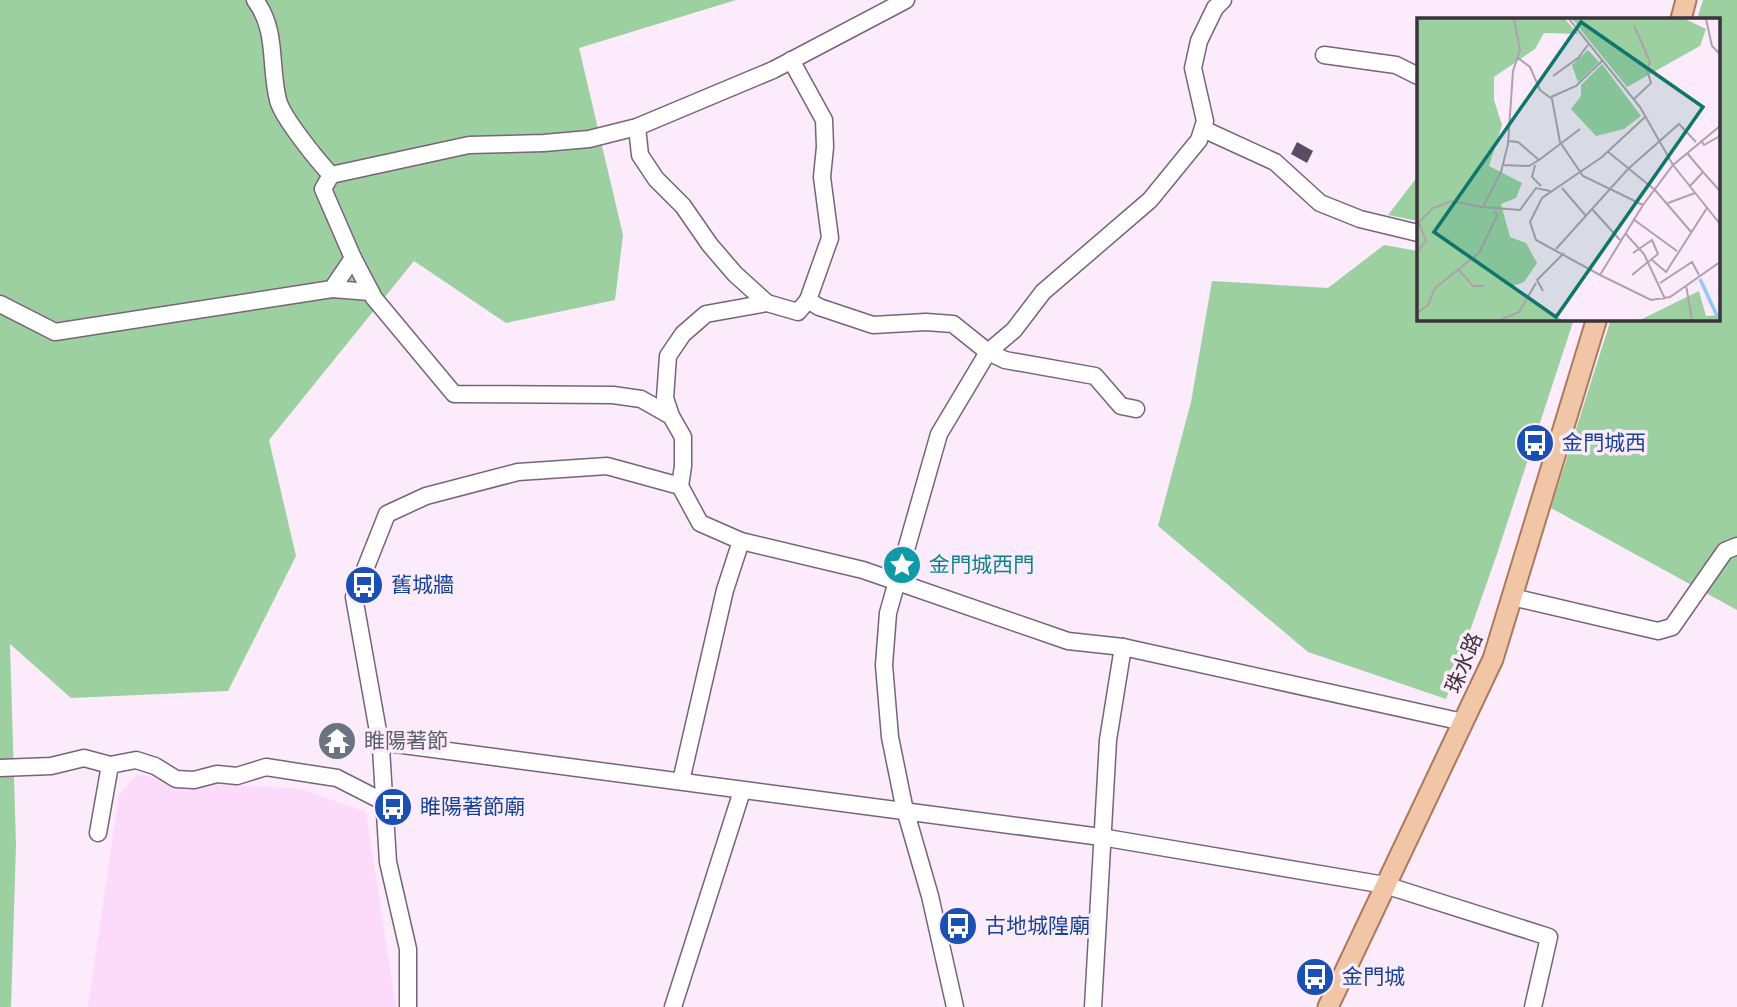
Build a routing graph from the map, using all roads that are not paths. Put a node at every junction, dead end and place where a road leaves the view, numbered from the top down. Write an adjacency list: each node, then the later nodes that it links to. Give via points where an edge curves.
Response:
1 (255, 0): 11 (street, via 269,25 281,109)
2 (906, 0): 7 (street)
3 (1223, 0): 10 (street, via 1199,41 1193,68)
4 (1686, 0): 5 (main road)
5 (1681, 18)
6 (1324, 55): 8 (street, via 1396,65)
7 (791, 61): 9 (street); 16 (street, via 824,120 822,177 830,238)
8 (1417, 75)
9 (637, 127): 11 (street, via 544,144 469,145); 17 (street, via 640,155 656,179 736,274)
10 (1203, 129): 12 (street, via 1275,162 1320,203 1360,219); 20 (street, via 1150,200 1043,292 1014,330)
11 (331, 175): 13 (street, via 323,189)
12 (1417, 233)
13 (353, 258): 14 (street); 15 (street)
14 (332, 289): 15 (street); 18 (street, via 54,332)
15 (371, 292): 22 (street, via 454,394 612,395 641,399)
16 (808, 300): 17 (street, via 798,312); 20 (street, via 873,326 953,324)
17 (767, 303): 22 (street, via 706,314 683,334 668,356 665,398)
18 (0, 304)
19 (1596, 320): 27 (main road, 珠水路)
20 (988, 352): 21 (street, via 1095,376 1121,406); 26 (street, via 939,434)
21 (1136, 409)
22 (671, 416): 23 (street, via 683,437)
23 (680, 485): 24 (street, via 700,523); 30 (street, via 607,466 518,472 426,496 387,514 354,597)
24 (741, 541): 26 (street, via 863,570); 33 (street, via 725,590)
25 (1737, 546): 27 (street, via 1725,551 1672,627 1658,631)
26 (897, 584): 28 (street, via 1068,641); 36 (street, via 888,612 884,665 890,737)
27 (1512, 597): 29 (main road, 珠水路, via 1493,659)
28 (1123, 647): 29 (street); 38 (street, via 1108,740)
29 (1463, 722): 39 (main road, 珠水路)
30 (380, 742): 33 (street); 35 (street)
31 (110, 765): 32 (street, via 84,758 51,766); 35 (street, via 136,760 176,779 194,780 266,768 337,778); 37 (street)
32 (0, 768)
33 (681, 781): 34 (street)
34 (743, 791): 36 (street); 41 (street)
35 (384, 802): 40 (street, via 388,862 408,948)
36 (906, 811): 38 (street); 42 (street)
37 (98, 833)
38 (1101, 836): 39 (street); 43 (street)
39 (1385, 885): 44 (main road, 珠水路); 45 (street, via 1549,937)
40 (408, 1007)
41 (673, 1007)
42 (955, 1007)
43 (1093, 1007)
44 (1328, 1007)
45 (1533, 1007)

